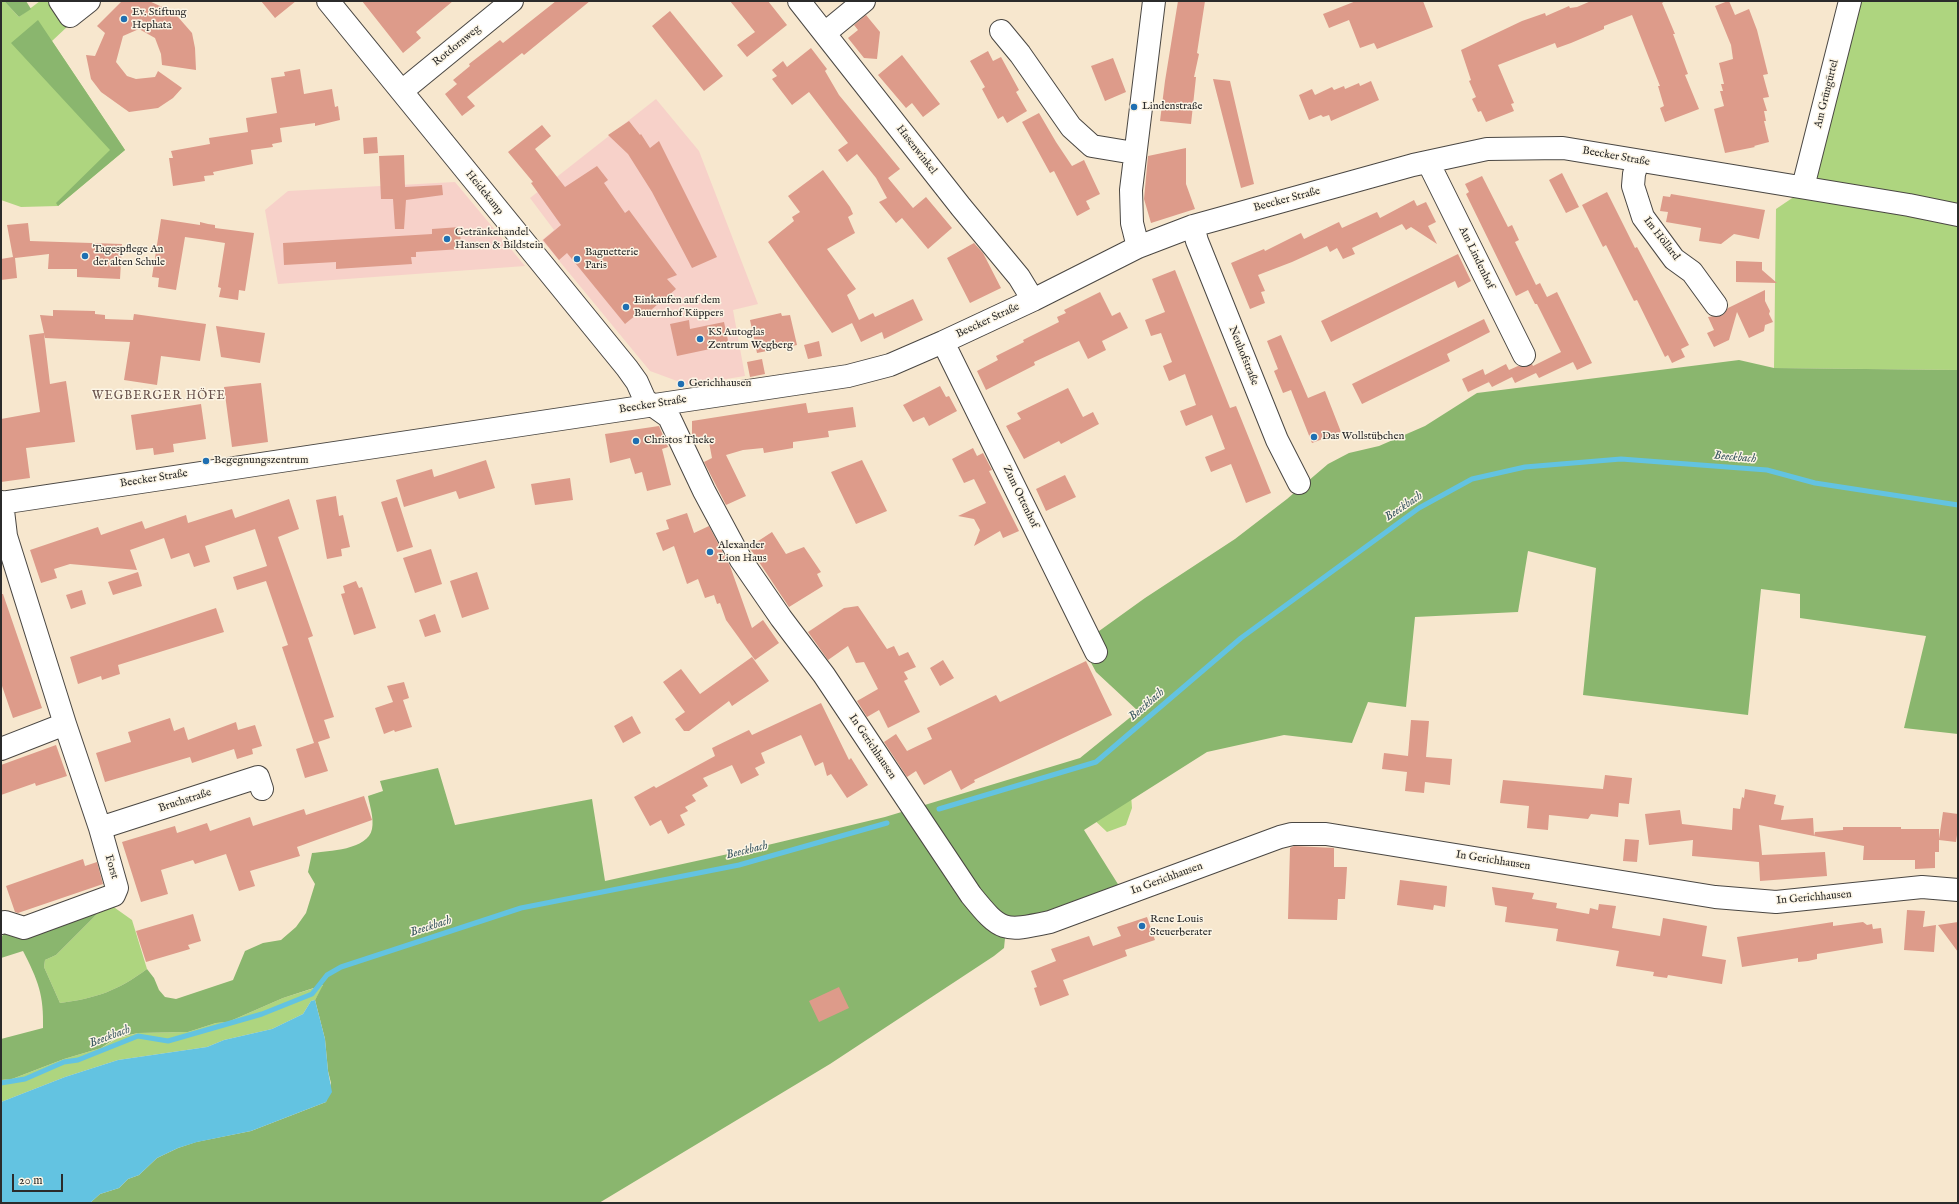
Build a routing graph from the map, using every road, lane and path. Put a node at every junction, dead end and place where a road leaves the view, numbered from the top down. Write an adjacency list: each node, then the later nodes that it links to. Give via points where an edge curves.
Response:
1 (60, 1): 2 (street, via 70,16)
2 (89, 1)
3 (328, 1): 11 (street, Heidekamp)
4 (512, 1): 11 (street, Rotdornweg)
5 (799, 1): 10 (street, Hasenwinkel)
6 (864, 1): 10 (street)
7 (1154, 1): 12 (street)
8 (1850, 1): 15 (street, Am Grüngürtel)
9 (1001, 31): 12 (street, via 1071,127 1092,146)
10 (825, 33): 19 (street, Hasenwinkel, via 1019,277)
11 (402, 91): 23 (street, Heidekamp, via 627,368 645,400)
12 (1134, 152): 18 (street, via 1131,217)
13 (1638, 161): 14 (street, Beecker Straße, via 1563,148 1525,147 1487,149); 15 (street, Beecker Straße); 20 (street, Im Höllard, via 1633,186 1643,217 1674,259 1692,272)
14 (1428, 162): 17 (street, Beecker Straße); 22 (street, Am Lindenhof)
15 (1803, 187): 16 (street, Beecker Straße)
16 (1958, 215)
17 (1194, 226): 18 (street, Beecker Straße); 24 (street, Neuhofstraße, via 1197,241 1268,419)
18 (1138, 247): 19 (street, Beecker Straße)
19 (1033, 300): 21 (street, Beecker Straße)
20 (1716, 305)
21 (943, 342): 23 (street, Beecker Straße, via 890,365 848,376); 26 (street, Zum Ottenhof)
22 (1524, 355)
23 (652, 405): 25 (street, Beecker Straße); 31 (street, In Gerichhausen, via 669,417 704,491 741,560 824,675 971,895 994,921 1005,928 1050,922 1280,837 1304,834 1326,834 1715,897 1776,902 1922,886)
24 (1299, 484)
25 (2, 502): 27 (street, Forst, via 6,536)
26 (1096, 652)
27 (65, 724): 28 (street); 30 (street, Forst)
28 (1, 749)
29 (262, 789): 30 (street, Bruchstraße, via 258,777)
30 (100, 828): 32 (street, Forst, via 118,888 114,895 24,928)
31 (1958, 890)
32 (1, 923)

